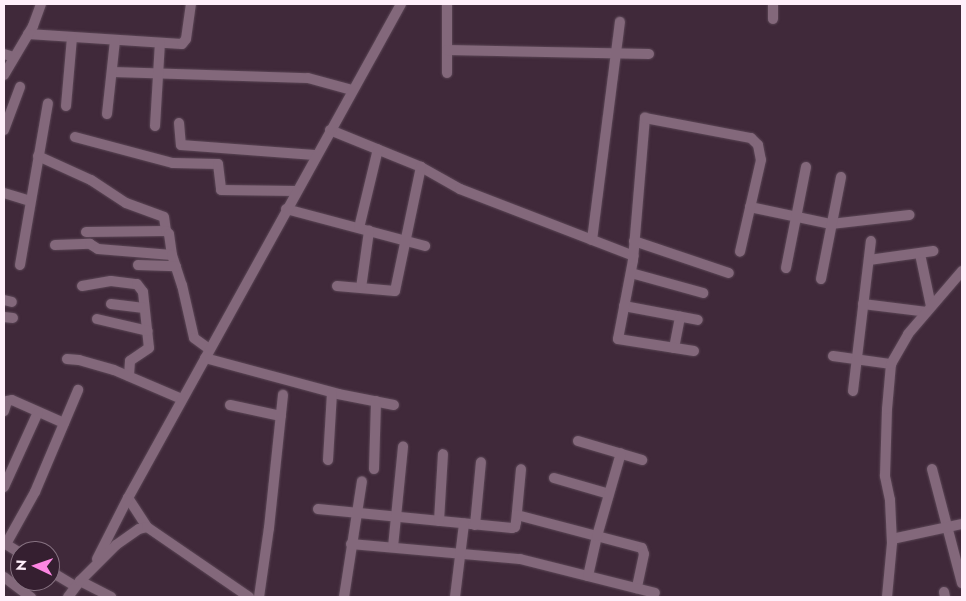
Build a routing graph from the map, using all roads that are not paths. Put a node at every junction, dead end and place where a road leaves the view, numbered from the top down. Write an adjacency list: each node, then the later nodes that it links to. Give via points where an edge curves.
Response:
1 (41, 4): 8 (street)
2 (191, 4): 11 (street, via 185,43)
3 (400, 4): 21 (street)
4 (447, 4): 12 (street)
5 (773, 4): 6 (street)
6 (773, 19)
7 (620, 22): 13 (street)
8 (28, 34): 9 (street); 15 (street)
9 (72, 37): 10 (street); 23 (street)
10 (115, 40): 11 (street); 16 (street)
11 (160, 43): 18 (street)
12 (447, 50): 13 (street); 17 (street)
13 (616, 52): 14 (street); 47 (street)
14 (649, 54)
15 (9, 56): 19 (street)
16 (112, 72): 18 (street); 24 (street)
17 (447, 73)
18 (158, 74): 21 (street, via 308,78); 26 (street)
19 (4, 75)
20 (20, 87): 27 (street)
21 (352, 90): 28 (street)
22 (48, 103): 32 (street)
23 (66, 106)
24 (107, 114)
25 (179, 123): 31 (street, via 181,145)
26 (155, 126)
27 (4, 130)
28 (330, 130): 30 (street); 31 (street)
29 (75, 137): 36 (street, via 173,163 218,164 221,190)
30 (378, 149): 34 (street); 44 (street)
31 (315, 155): 36 (street)
32 (38, 156): 38 (street); 45 (street, via 91,180 126,203 164,217)
33 (806, 167): 42 (street)
34 (421, 168): 47 (street, via 460,189); 48 (street)
35 (841, 177): 43 (street)
36 (296, 191): 40 (street)
37 (4, 193): 38 (street)
38 (30, 201): 59 (street)
39 (750, 207): 42 (street); 49 (street, via 761,160 755,141 645,118); 54 (street)
40 (286, 209): 44 (street); 82 (street)
41 (909, 215): 43 (street)
42 (795, 216): 43 (street); 62 (street)
43 (831, 224): 66 (street)
44 (364, 230): 48 (street); 69 (street)
45 (166, 231): 46 (street); 56 (street)
46 (86, 232)
47 (592, 240): 57 (street)
48 (404, 241): 52 (street); 69 (street, via 395,291)
49 (634, 241): 57 (street); 65 (street)
50 (871, 241): 58 (street)
51 (55, 245): 56 (street, via 90,244 98,249)
52 (425, 246)
53 (933, 251): 55 (street)
54 (740, 252)
55 (920, 254): 58 (street); 75 (street)
56 (172, 255): 61 (street)
57 (634, 256): 64 (street)
58 (869, 260): 72 (street)
59 (20, 265)
60 (138, 265): 61 (street)
61 (176, 266): 82 (street, via 194,338)
62 (786, 268)
63 (962, 271): 75 (street)
64 (631, 273): 70 (street); 73 (street)
65 (729, 273)
66 (822, 279)
67 (82, 286): 74 (street, via 111,281 138,284)
68 (337, 286): 69 (street)
69 (361, 288)
70 (703, 293)
71 (111, 304): 74 (street)
72 (863, 304): 75 (street); 85 (street)
73 (624, 306): 76 (street); 80 (street, via 618,339)
74 (144, 308): 79 (street)
75 (929, 309): 86 (street, via 908,334)
76 (680, 317): 78 (street); 80 (street)
77 (97, 319): 79 (street)
78 (698, 320)
79 (148, 331): 87 (street, via 149,348 130,361)
80 (674, 348): 81 (street)
81 (694, 351)
82 (207, 353): 90 (street); 92 (street)
83 (833, 356): 85 (street)
84 (67, 359): 87 (street, via 99,365)
85 (856, 359): 86 (street); 89 (street)
86 (891, 364): 125 (street, via 886,476)
87 (129, 376): 92 (street)
88 (78, 390): 99 (street)
89 (853, 391)
90 (332, 393): 93 (street); 104 (street)
91 (283, 395): 98 (street)
92 (182, 399): 114 (street)
93 (376, 401): 95 (street); 107 (street)
94 (230, 405): 98 (street)
95 (394, 405)
96 (4, 411): 97 (street, via 10,400)
97 (38, 412): 99 (street); 112 (street)
98 (280, 416): 142 (street)
99 (64, 423): 126 (street, via 35,492)
100 (578, 441): 102 (street)
101 (403, 446): 118 (street)
102 (621, 453): 105 (street); 113 (street)
103 (443, 454): 119 (street)
104 (328, 460)
105 (642, 460)
106 (481, 462): 120 (street)
107 (374, 469)
108 (521, 469): 117 (street)
109 (932, 469): 123 (street)
110 (554, 478): 113 (street)
111 (362, 481): 116 (street)
112 (4, 488)
113 (609, 494): 124 (street)
114 (128, 498): 122 (street); 130 (street)
115 (318, 509): 116 (street)
116 (356, 514): 118 (street); 127 (street)
117 (517, 515): 120 (street, via 512,528); 124 (street)
118 (396, 518): 119 (street); 128 (street)
119 (439, 521): 120 (street)
120 (470, 524): 129 (street)
121 (962, 524): 123 (street)
122 (147, 527): 130 (street, via 116,545); 141 (street)
123 (948, 527): 125 (street); 135 (street)
124 (597, 536): 132 (street); 136 (street, via 642,548 644,554)
125 (892, 539): 145 (street)
126 (5, 544)
127 (351, 544): 128 (street); 143 (street)
128 (393, 547): 129 (street)
129 (462, 553): 132 (street, via 520,559); 144 (street)
130 (94, 566): 134 (street)
131 (60, 575): 134 (street)
132 (588, 576): 136 (street)
133 (4, 578): 138 (street)
134 (78, 583): 139 (street); 140 (street)
135 (962, 583)
136 (637, 588): 137 (street)
137 (655, 593)
138 (32, 597)
139 (68, 597)
140 (112, 597)
141 (249, 597)
142 (259, 597)
143 (344, 597)
144 (455, 597)
145 (887, 597)

